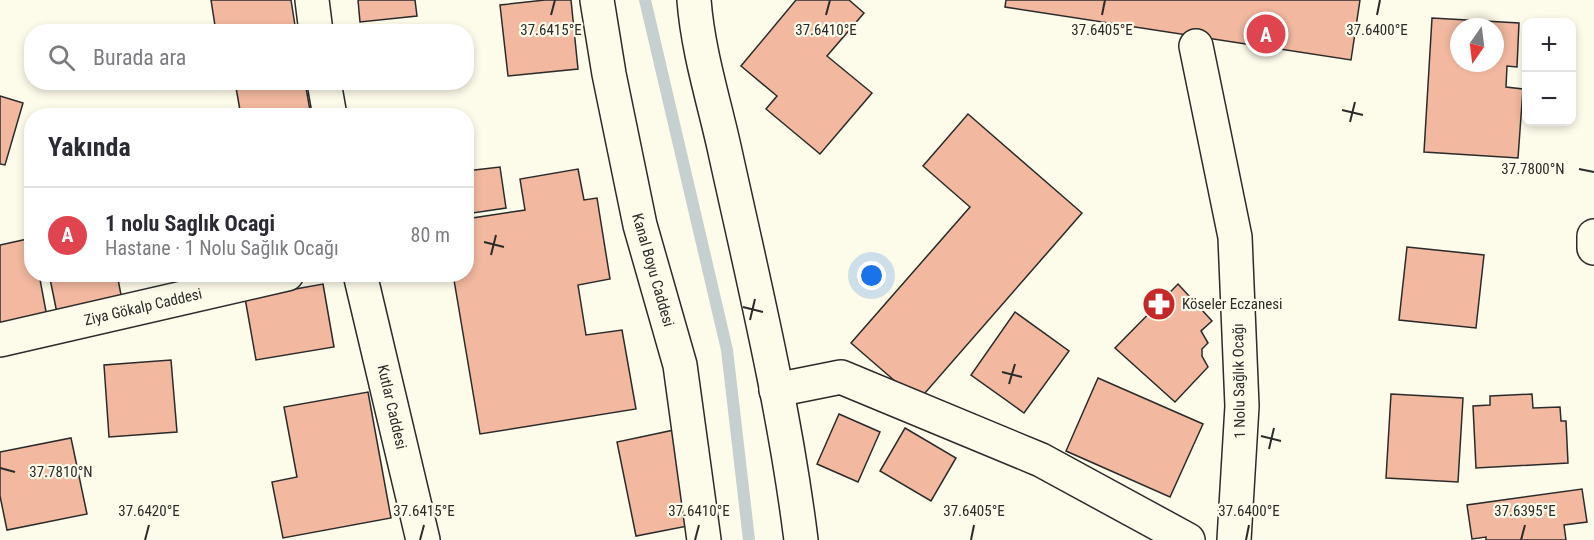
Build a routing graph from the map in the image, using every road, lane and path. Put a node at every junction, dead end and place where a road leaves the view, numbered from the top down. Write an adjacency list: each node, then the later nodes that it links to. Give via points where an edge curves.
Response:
1 (312, 0): 4 (street)
2 (597, 0): 14 (street, Kanal Boyu Caddesi, via 640,225 680,365)
3 (694, 0): 13 (street, via 696,29)
4 (315, 24)
5 (1196, 46): 18 (street, 1 Nolu Sağlık Ocağı, via 1235,237 1242,406)
6 (325, 90): 7 (street)
7 (329, 108)
8 (1594, 237): 9 (street)
9 (1594, 248)
10 (251, 282): 12 (street, Ziya Gökalp Caddesi)
11 (362, 282): 15 (street, Kutlar Caddesi)
12 (0, 340)
13 (776, 390): 16 (street, via 790,455); 17 (street, via 841,377 1041,460)
14 (700, 539)
15 (423, 540)
16 (801, 540)
17 (1188, 540)
18 (1234, 540)

